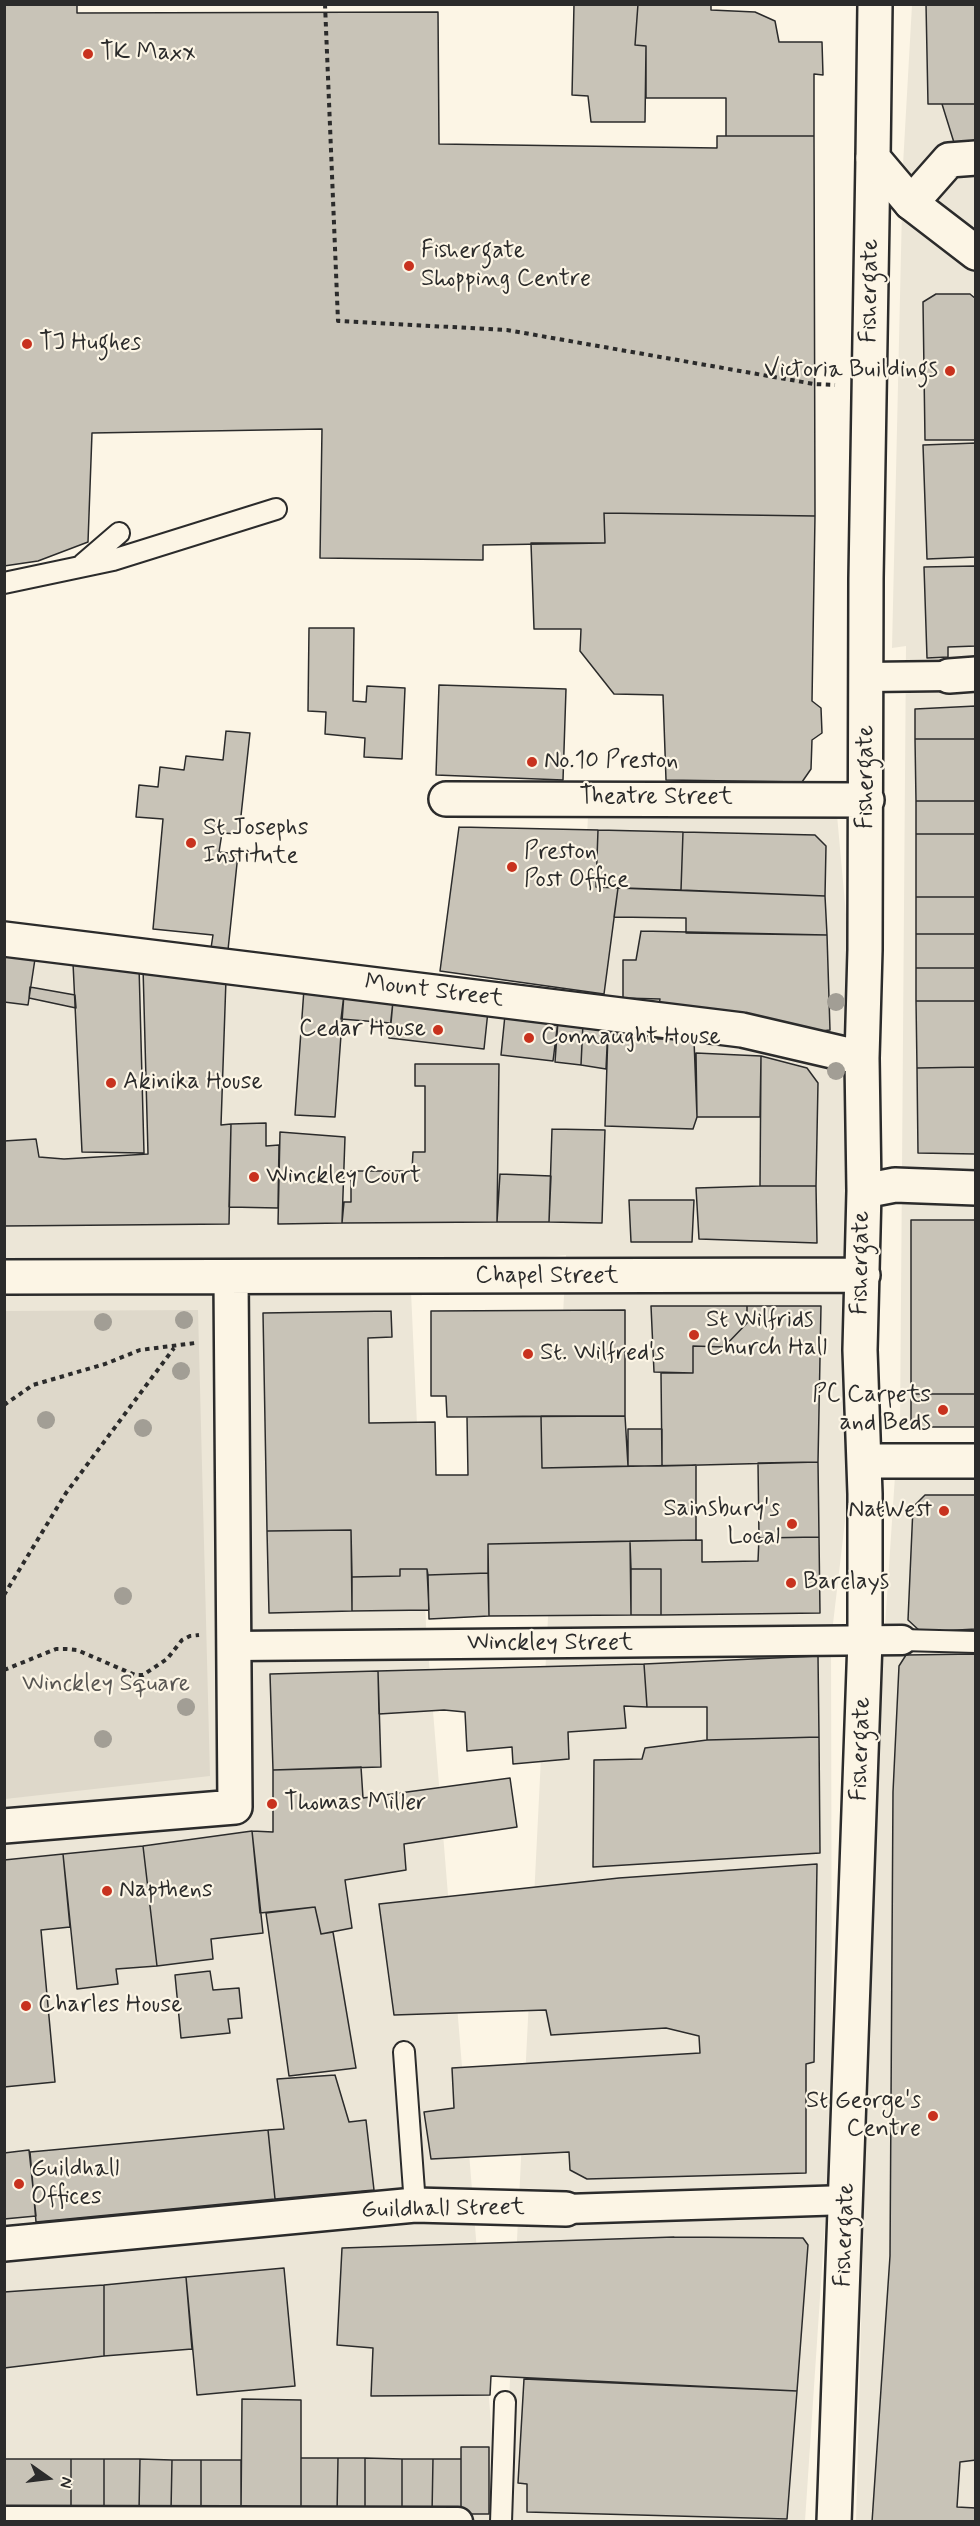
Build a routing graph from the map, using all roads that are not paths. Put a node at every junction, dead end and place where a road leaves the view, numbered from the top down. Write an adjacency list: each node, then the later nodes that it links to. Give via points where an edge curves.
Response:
1 (875, 4): 2 (street, Fishergate)
2 (873, 158): 4 (street); 11 (street, Fishergate)
3 (975, 158): 4 (street, via 949,160)
4 (910, 203): 5 (street)
5 (975, 253)
6 (276, 509): 8 (lane, via 113,560)
7 (119, 533): 8 (lane)
8 (81, 566): 9 (lane)
9 (4, 583)
10 (962, 675): 11 (street)
11 (867, 677): 13 (street, Fishergate)
12 (446, 799): 13 (street, Theatre Street)
13 (867, 800): 15 (street, Fishergate)
14 (4, 939): 15 (street, Mount Street, via 742,1030)
15 (862, 1058): 17 (street, Fishergate)
16 (975, 1188): 17 (street, via 895,1185)
17 (864, 1191): 18 (street, Fishergate)
18 (863, 1275): 20 (street, Chapel Street); 21 (street, Fishergate, via 860,1350)
19 (4, 1277): 20 (street)
20 (231, 1277): 23 (street)
21 (864, 1461): 22 (street); 24 (street, Fishergate)
22 (975, 1461)
23 (236, 1640): 24 (street, Winckley Street); 27 (street, via 236,1807)
24 (865, 1640): 25 (street, Winckley Street); 29 (street, Fishergate)
25 (902, 1640): 26 (lane)
26 (975, 1642)
27 (4, 1826)
28 (405, 2052): 30 (lane)
29 (847, 2200): 31 (street, Guildhall Street); 37 (street, Fishergate)
30 (415, 2205): 31 (street, Guildhall Street); 32 (street, Guildhall Street)
31 (566, 2209)
32 (4, 2244)
33 (505, 2402): 36 (lane)
34 (4, 2521): 35 (street)
35 (458, 2522)
36 (501, 2522)
37 (834, 2522)

